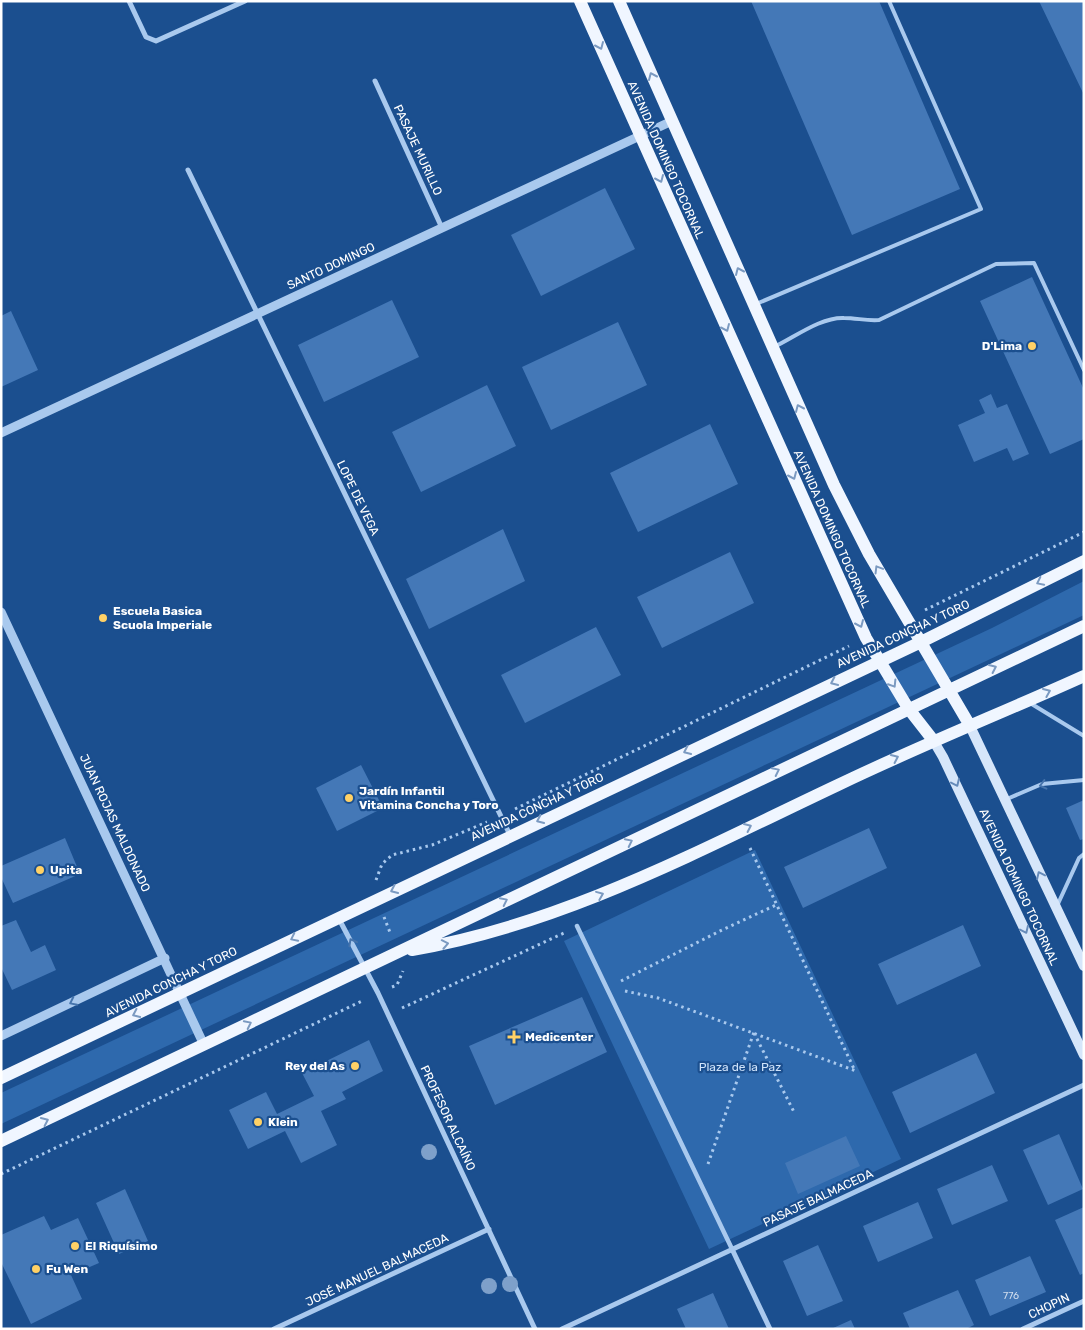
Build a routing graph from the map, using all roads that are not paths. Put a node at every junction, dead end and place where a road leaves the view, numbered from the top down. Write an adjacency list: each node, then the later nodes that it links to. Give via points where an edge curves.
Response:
1 (130, 1): 2 (street, via 150,40 162,39)
2 (245, 1)
3 (580, 1): 8 (main road, AVENIDA DOMINGO TOCORNAL, one-way to 8)
4 (619, 1): 7 (main road, AVENIDA DOMINGO TOCORNAL, one-way to 4)
5 (889, 1): 11 (lane, via 981,209)
6 (375, 81): 10 (street, PASAJE MURILLO)
7 (672, 121): 8 (street, SANTO DOMINGO); 11 (main road, AVENIDA DOMINGO TOCORNAL, one-way to 7)
8 (640, 135): 10 (street, SANTO DOMINGO); 20 (main road, AVENIDA DOMINGO TOCORNAL, one-way to 20)
9 (188, 170): 12 (street, LOPE DE VEGA)
10 (442, 228): 12 (street, SANTO DOMINGO)
11 (754, 305): 13 (main road, AVENIDA DOMINGO TOCORNAL)
12 (258, 314): 15 (street, SANTO DOMINGO); 30 (street, LOPE DE VEGA)
13 (773, 348): 14 (lane, via 826,321 843,318 866,322 879,320 996,264 1034,262); 19 (main road, AVENIDA DOMINGO TOCORNAL, one-way to 13, via 869,554 834,485)
14 (1084, 370)
15 (1, 434)
16 (1084, 561): 19 (main road, AVENIDA CONCHA Y TORO, one-way to 19)
17 (1, 612): 36 (street, JUAN ROJAS MALDONADO)
18 (1084, 626): 22 (main road, one-way to 18)
19 (921, 642): 20 (main road, AVENIDA CONCHA Y TORO); 22 (main road, AVENIDA DOMINGO TOCORNAL)
20 (878, 661): 24 (main road, AVENIDA DOMINGO TOCORNAL, one-way to 24); 30 (main road, AVENIDA CONCHA Y TORO, one-way to 30)
21 (1084, 676): 23 (main road, one-way to 21)
22 (949, 689): 24 (main road); 25 (main road, AVENIDA DOMINGO TOCORNAL)
23 (1026, 701): 25 (main road); 26 (lane)
24 (908, 708): 27 (main road, AVENIDA DOMINGO TOCORNAL); 35 (main road, one-way to 24)
25 (970, 724): 27 (main road); 29 (main road, AVENIDA DOMINGO TOCORNAL)
26 (1084, 736)
27 (933, 740): 35 (main road, one-way to 27, via 498,931 574,905 669,865); 42 (main road, AVENIDA DOMINGO TOCORNAL, one-way to 42)
28 (1084, 780): 29 (lane, one-way to 29, via 1042,784)
29 (1005, 800): 32 (main road, AVENIDA DOMINGO TOCORNAL, one-way to 29)
30 (510, 835): 33 (main road, AVENIDA CONCHA Y TORO, one-way to 33)
31 (1084, 854): 32 (lane, via 1078,858)
32 (1056, 908): 37 (main road, AVENIDA DOMINGO TOCORNAL)
33 (338, 917): 38 (street, PROFESOR ALCAÍNO, one-way to 33); 39 (main road, AVENIDA CONCHA Y TORO, one-way to 39)
34 (577, 926): 47 (street)
35 (397, 953): 38 (main road)
36 (165, 958): 39 (street, JUAN ROJAS MALDONADO); 40 (street, AVENIDA CONCHA Y TORO, one-way to 40)
37 (1084, 966)
38 (366, 968): 41 (main road, one-way to 38); 46 (street, PROFESOR ALCAÍNO)
39 (180, 993): 41 (street, JUAN ROJAS MALDONADO); 43 (main road, AVENIDA CONCHA Y TORO, one-way to 43)
40 (1, 1036)
41 (204, 1045): 45 (main road, one-way to 41)
42 (1084, 1055)
43 (1, 1078)
44 (1084, 1085): 47 (street, PASAJE BALMACEDA)
45 (1, 1141)
46 (489, 1229): 49 (street, JOSÉ MANUEL BALMACEDA); 50 (street, PROFESOR ALCAÍNO)
47 (732, 1249): 51 (street, PASAJE BALMACEDA); 52 (street)
48 (1084, 1301): 53 (street, CHOPIN)
49 (274, 1329)
50 (535, 1329)
51 (562, 1329)
52 (770, 1329)
53 (1023, 1329)

